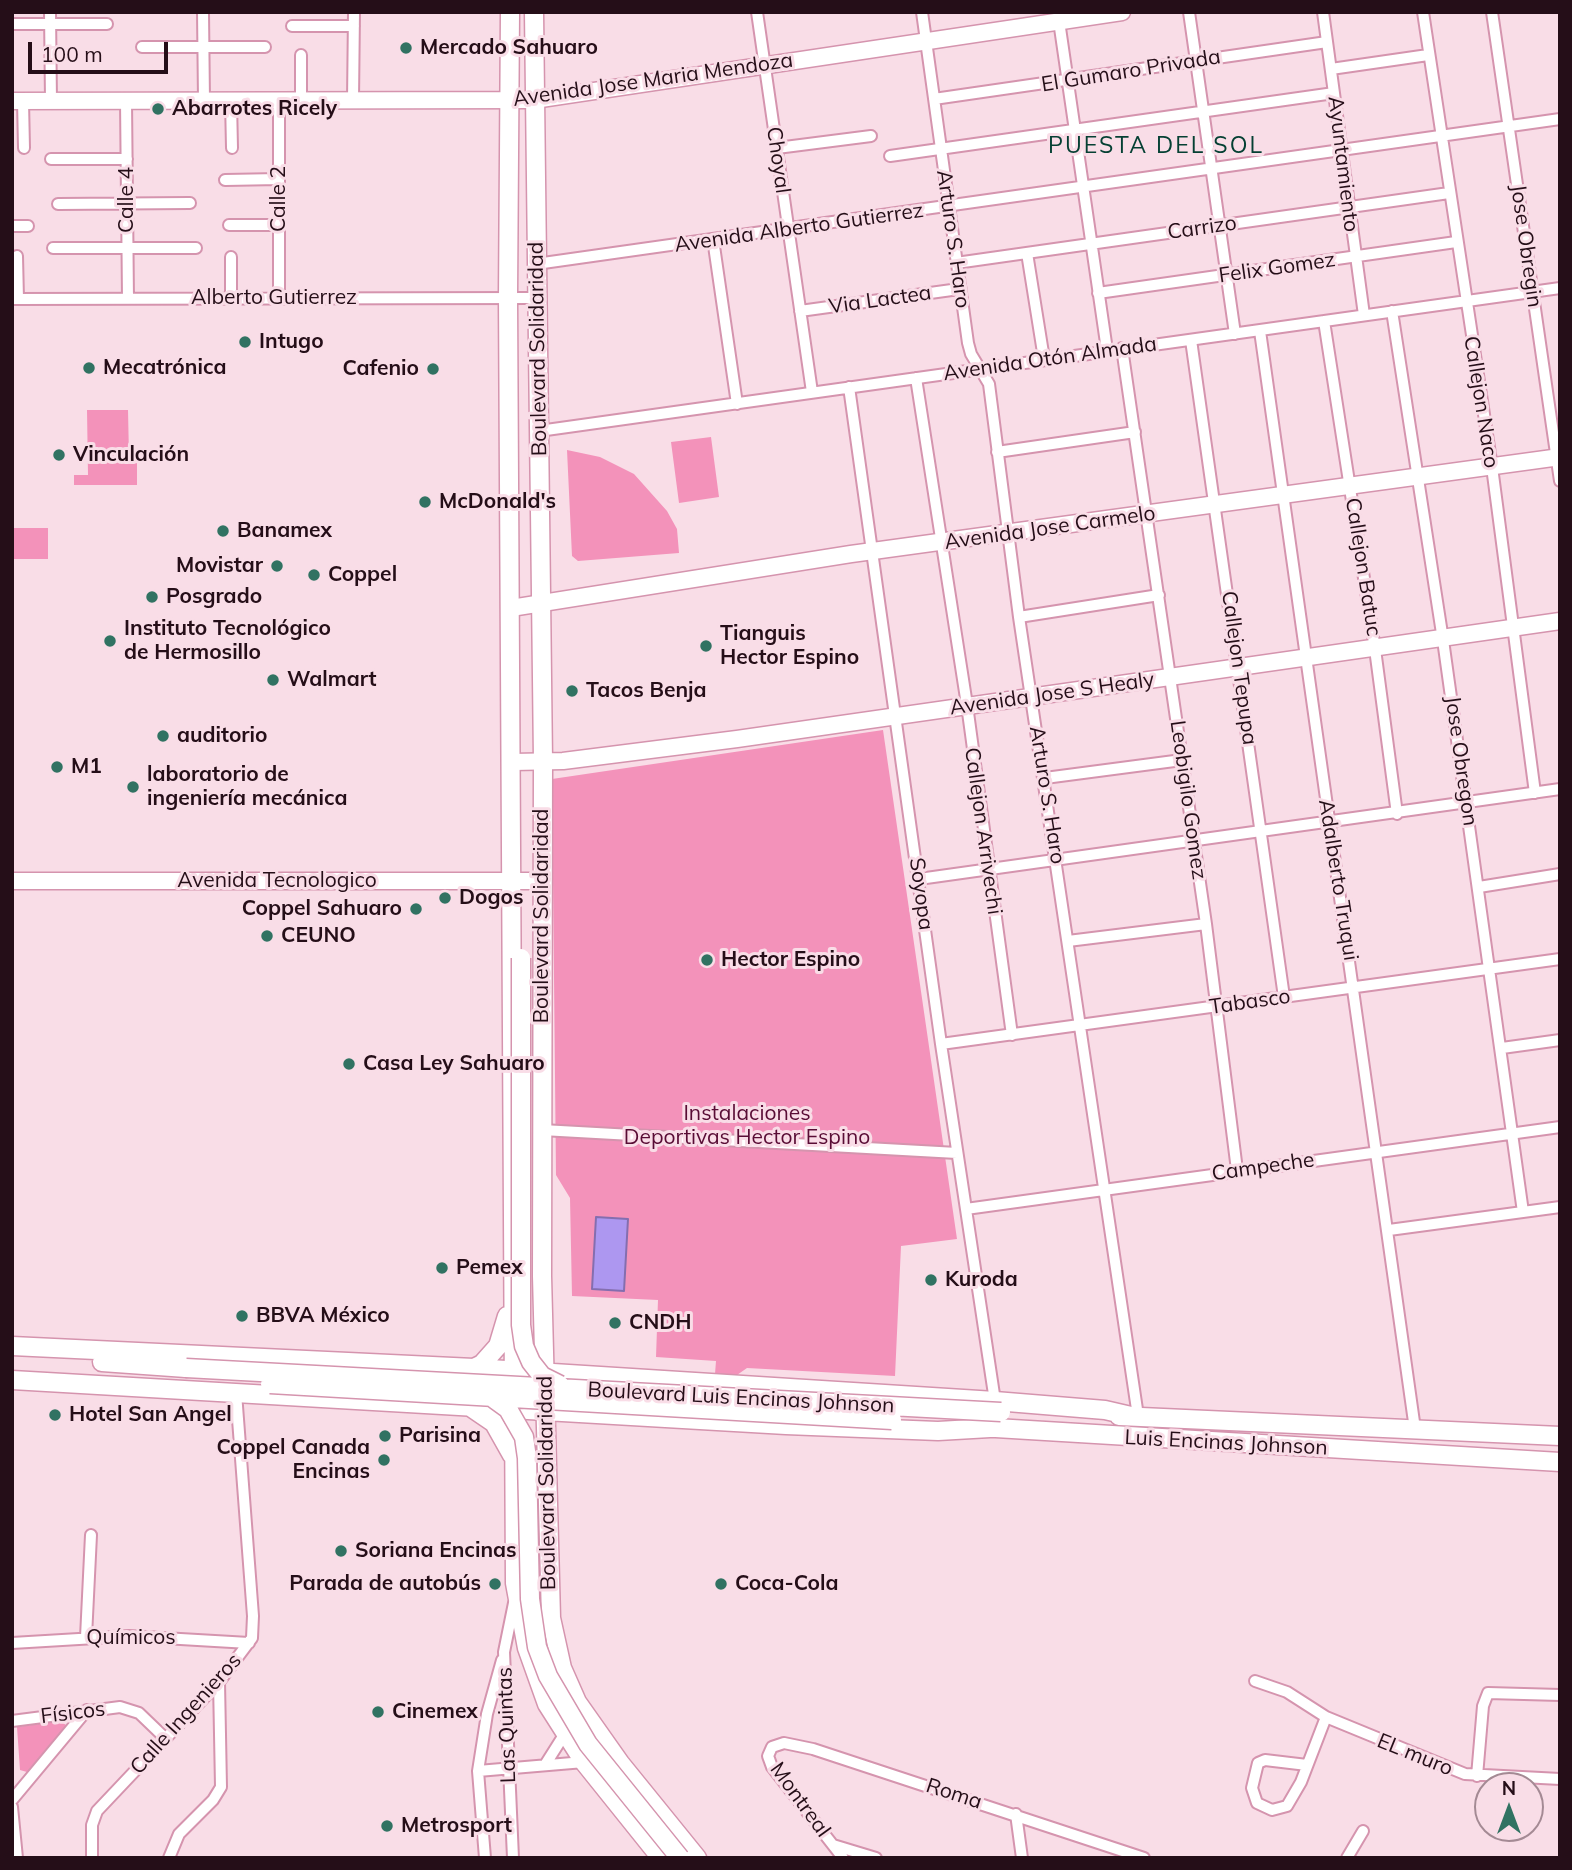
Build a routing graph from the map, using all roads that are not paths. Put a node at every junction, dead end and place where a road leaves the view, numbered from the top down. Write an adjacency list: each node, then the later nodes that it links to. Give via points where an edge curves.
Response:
1 (203, 12): 22 (street)
2 (354, 12): 18 (street)
3 (510, 12): 41 (main road, Boulevard Solidaridad)
4 (534, 12): 33 (main road, Boulevard Solidaridad)
5 (757, 12): 27 (street, Choyal)
6 (922, 12): 19 (street, Arturo S. Haro)
7 (1122, 12): 12 (street, Avenida Jose Maria Mendoza)
8 (1189, 12): 26 (street)
9 (1323, 12): 20 (street, Ayuntamiento)
10 (1423, 12): 25 (street, Callejon Naco)
11 (1492, 12): 44 (street, Jose Obregin)
12 (1091, 14): 14 (street, Avenida Jose Maria Mendoza)
13 (50, 18): 15 (street); 16 (street); 35 (street)
14 (1059, 21): 19 (street, Avenida Jose Maria Mendoza); 29 (street)
15 (12, 24)
16 (107, 24)
17 (292, 26): 18 (street)
18 (354, 26): 32 (street)
19 (927, 41): 27 (street, Avenida Jose Maria Mendoza); 31 (street, Arturo S. Haro)
20 (1328, 42): 26 (street, El Gumaro Privada); 28 (street, Ayuntamiento)
21 (142, 47): 22 (street)
22 (204, 47): 23 (street); 37 (street)
23 (265, 47)
24 (301, 55): 40 (street)
25 (1428, 55): 28 (street); 47 (street, Callejon Naco)
26 (1196, 60): 29 (street, El Gumaro Privada); 42 (street)
27 (765, 65): 33 (street, Avenida Jose Maria Mendoza); 50 (street, Choyal)
28 (1331, 69): 30 (street, Ayuntamiento)
29 (1069, 81): 31 (street, El Gumaro Privada); 45 (street)
30 (1334, 93): 42 (street); 52 (street, Ayuntamiento)
31 (934, 99): 51 (street, Arturo S. Haro)
32 (353, 100): 40 (street, Avenida Jose Maria Mendoza); 41 (street, Avenida Jose Maria Mendoza)
33 (534, 100): 41 (street, Avenida Jose Maria Mendoza); 83 (main road, Boulevard Solidaridad)
34 (18, 101): 35 (street, Avenida Jose Maria Mendoza); 48 (street)
35 (51, 101): 36 (street, Avenida Jose Maria Mendoza)
36 (126, 101): 37 (street, Avenida Jose Maria Mendoza); 55 (street, Calle 4)
37 (204, 101): 38 (street, Avenida Jose Maria Mendoza)
38 (231, 101): 39 (street, Avenida Jose Maria Mendoza); 49 (street)
39 (279, 101): 40 (street, Avenida Jose Maria Mendoza); 57 (street, Calle 2)
40 (301, 101)
41 (508, 101): 89 (main road, Boulevard Solidaridad)
42 (1203, 112): 45 (street); 56 (street)
43 (1560, 119): 44 (street, Avenida Alberto Gutierrez)
44 (1508, 126): 47 (street, Avenida Alberto Gutierrez); 87 (street, Jose Obregin)
45 (1075, 131): 51 (street); 59 (street)
46 (871, 136): 50 (street)
47 (1441, 136): 52 (street, Avenida Alberto Gutierrez); 60 (street, Callejon Naco)
48 (24, 148)
49 (232, 148)
50 (776, 148): 71 (street, Choyal)
51 (941, 149): 53 (street); 64 (street, Arturo S. Haro)
52 (1341, 151): 56 (street, Avenida Alberto Gutierrez); 65 (street, Ayuntamiento)
53 (890, 156)
54 (51, 159): 55 (street)
55 (127, 159): 63 (street, Calle 4)
56 (1212, 169): 59 (street, Avenida Alberto Gutierrez); 70 (street)
57 (279, 179): 58 (street); 67 (street, Calle 2)
58 (225, 180)
59 (1083, 187): 64 (street, Avenida Alberto Gutierrez); 74 (street)
60 (1449, 193): 65 (street, Carrizo); 73 (street, Callejon Naco)
61 (190, 203): 63 (street)
62 (58, 204): 63 (street)
63 (127, 204): 77 (street, Calle 4)
64 (948, 207): 71 (street, Avenida Alberto Gutierrez); 82 (street, Arturo S. Haro)
65 (1348, 208): 70 (street, Carrizo); 81 (street, Ayuntamiento)
66 (229, 225): 67 (street)
67 (279, 225): 90 (street, Calle 2)
68 (12, 226): 69 (street)
69 (28, 226)
70 (1219, 226): 74 (street, Carrizo); 84 (street)
71 (788, 228): 72 (street, Avenida Alberto Gutierrez); 96 (street, Choyal)
72 (713, 239): 83 (street, Avenida Alberto Gutierrez); 110 (street)
73 (1456, 242): 81 (street, Felix Gomez); 95 (street, Callejon Naco)
74 (1091, 243): 78 (street, Carrizo); 88 (street)
75 (197, 247): 77 (street)
76 (53, 248): 77 (street)
77 (127, 248): 93 (street, Calle 4)
78 (1027, 253): 82 (street, Carrizo); 105 (street)
79 (17, 256): 92 (street)
80 (231, 257): 94 (street)
81 (1354, 258): 84 (street, Felix Gomez); 98 (street, Ayuntamiento)
82 (956, 263): 86 (street, Arturo S. Haro)
83 (537, 264): 91 (main road, Boulevard Solidaridad)
84 (1226, 276): 88 (street, Felix Gomez); 101 (street)
85 (1560, 288): 87 (street, Avenida Otón Almada)
86 (959, 289): 96 (street, Via Lactea); 106 (street, Arturo S. Haro, via 971,354)
87 (1533, 292): 95 (street, Avenida Otón Almada); 114 (street, Jose Obregin)
88 (1098, 293): 104 (street)
89 (508, 297): 90 (street, Alberto Gutierrez); 91 (street, Alberto Gutierrez); 127 (main road, Boulevard Solidaridad)
90 (279, 298): 94 (street, Alberto Gutierrez)
91 (536, 298): 111 (main road, Boulevard Solidaridad)
92 (15, 299): 93 (street, Alberto Gutierrez)
93 (128, 299): 94 (street, Alberto Gutierrez)
94 (231, 299)
95 (1465, 302): 97 (street, Avenida Otón Almada); 115 (street, Callejon Naco)
96 (800, 311): 109 (street, Choyal)
97 (1392, 311): 98 (street, Avenida Otón Almada); 116 (street, Jose Obregon)
98 (1364, 315): 99 (street, Avenida Otón Almada)
99 (1324, 321): 100 (street, Avenida Otón Almada); 118 (street, Callejon Batuc)
100 (1260, 331): 101 (street, Avenida Otón Almada); 119 (street, Adalberto Truqui)
101 (1235, 334): 102 (street, Avenida Otón Almada)
102 (1191, 340): 103 (street, Avenida Otón Almada); 120 (street, Callejon Tepupa)
103 (1122, 348): 104 (street, Avenida Otón Almada); 112 (street, Leobigilo Gomez)
104 (1107, 350): 105 (street, Avenida Otón Almada)
105 (1044, 359): 106 (street, Avenida Otón Almada)
106 (981, 367): 107 (street, Avenida Otón Almada); 113 (street, Arturo S. Haro, via 989,384)
107 (916, 378): 108 (street, Avenida Otón Almada); 123 (street, Callejon Arrivechi)
108 (849, 387): 109 (street, Avenida Otón Almada); 124 (street, Soyopa)
109 (812, 391): 110 (street, Avenida Otón Almada)
110 (737, 404): 111 (street, Avenida Otón Almada)
111 (539, 431): 126 (main road, Boulevard Solidaridad)
112 (1135, 432): 113 (street); 121 (street, Leobigilo Gomez)
113 (997, 452): 122 (street, Arturo S. Haro)
114 (1558, 457): 115 (street, Avenida Jose Carmelo); 117 (street, Jose Obregin)
115 (1492, 467): 116 (street, Avenida Jose Carmelo); 130 (street, Callejon Naco)
116 (1419, 476): 118 (street, Avenida Jose Carmelo); 131 (street, Jose Obregon)
117 (1560, 481)
118 (1350, 486): 119 (street, Avenida Jose Carmelo); 132 (street, Callejon Batuc)
119 (1283, 495): 120 (street, Avenida Jose Carmelo); 133 (street, Adalberto Truqui)
120 (1216, 505): 121 (street, Avenida Jose Carmelo); 134 (street, Callejon Tepupa)
121 (1146, 515): 122 (street, Avenida Jose Carmelo); 125 (street, Leobigilo Gomez)
122 (1007, 535): 123 (street, Avenida Jose Carmelo); 128 (street, Arturo S. Haro)
123 (940, 544): 124 (street, Avenida Jose Carmelo); 137 (street, Callejon Arrivechi)
124 (874, 552): 126 (street, Avenida Jose Carmelo); 138 (street, Soyopa)
125 (1159, 595): 128 (street); 135 (street, Leobigilo Gomez)
126 (542, 604): 127 (street, Avenida Jose Carmelo); 140 (main road, Boulevard Solidaridad)
127 (511, 608): 141 (main road, Boulevard Solidaridad)
128 (1019, 617): 136 (street, Arturo S. Haro)
129 (1560, 621): 130 (street, Avenida Jose S Healy)
130 (1513, 628): 131 (street, Avenida Jose S Healy); 144 (street, Callejon Naco)
131 (1443, 640): 132 (street, Avenida Jose S Healy); 145 (street, Jose Obregon)
132 (1375, 649): 133 (street, Avenida Jose S Healy); 146 (street, Callejon Batuc)
133 (1306, 659): 134 (street, Avenida Jose S Healy); 147 (street, Adalberto Truqui)
134 (1239, 668): 135 (street, Avenida Jose S Healy); 148 (street, Callejon Tepupa)
135 (1171, 678): 136 (street, Avenida Jose S Healy); 139 (street, Leobigilo Gomez)
136 (1032, 697): 137 (street, Avenida Jose S Healy); 142 (street, Arturo S. Haro)
137 (967, 705): 138 (street, Avenida Jose S Healy); 151 (street, Callejon Arrivechi)
138 (896, 716): 140 (street, Avenida Jose S Healy); 153 (street, Soyopa)
139 (1182, 760): 142 (street); 149 (street, Leobigilo Gomez)
140 (543, 761): 141 (street, Avenida Jose S Healy); 156 (main road, Boulevard Solidaridad)
141 (513, 762): 155 (main road, Boulevard Solidaridad)
142 (1045, 778): 150 (street, Arturo S. Haro)
143 (1560, 789): 144 (street)
144 (1535, 793): 145 (street)
145 (1467, 803): 146 (street); 157 (street, Jose Obregon)
146 (1397, 814): 147 (street)
147 (1329, 822): 148 (street); 163 (street, Adalberto Truqui)
148 (1262, 832): 149 (street); 164 (street, Callejon Tepupa)
149 (1194, 842): 150 (street); 159 (street, Leobigilo Gomez)
150 (1058, 861): 151 (street); 160 (street, Arturo S. Haro)
151 (988, 872): 153 (street); 167 (street, Callejon Arrivechi)
152 (1560, 874): 157 (street)
153 (919, 879): 169 (street, Soyopa)
154 (12, 881): 155 (street, Avenida Tecnologico)
155 (512, 881): 156 (street, Avenida Tecnologico); 158 (main road, Boulevard Solidaridad)
156 (542, 881): 172 (main road, Boulevard Solidaridad)
157 (1479, 887): 162 (street, Jose Obregon)
158 (512, 920): 182 (main road, Boulevard Solidaridad); 196 (main road, bridge, via 521,941 524,1346 542,1376 558,1385)
159 (1206, 924): 160 (street); 165 (street, Leobigilo Gomez)
160 (1068, 941): 166 (street, Arturo S. Haro)
161 (1560, 959): 162 (street, Tabasco)
162 (1490, 967): 163 (street, Tabasco); 170 (street, Jose Obregon)
163 (1354, 987): 164 (street, Tabasco); 174 (street, Adalberto Truqui)
164 (1284, 997): 165 (street, Tabasco)
165 (1215, 1006): 166 (street, Tabasco); 176 (street, Leobigilo Gomez)
166 (1081, 1026): 167 (street, Tabasco); 177 (street, Arturo S. Haro)
167 (1012, 1035): 169 (street, Tabasco)
168 (1560, 1040): 170 (street)
169 (941, 1044): 175 (street, Soyopa)
170 (1502, 1048): 173 (street, Jose Obregon)
171 (1560, 1127): 173 (street, Campeche)
172 (542, 1130): 175 (street); 183 (main road, Boulevard Solidaridad)
173 (1513, 1134): 174 (street, Campeche); 180 (street, Jose Obregon)
174 (1377, 1152): 176 (street, Campeche); 181 (street, Adalberto Truqui)
175 (957, 1153): 179 (street, Soyopa)
176 (1237, 1170): 177 (street, Campeche)
177 (1103, 1190): 179 (street, Campeche); 201 (street, Arturo S. Haro)
178 (1560, 1207): 180 (street)
179 (966, 1209): 197 (street, Soyopa)
180 (1522, 1212): 181 (street)
181 (1389, 1230): 204 (street, Adalberto Truqui)
182 (512, 1292): 186 (main road, via 498,1346); 188 (main road, Boulevard Solidaridad)
183 (544, 1339): 189 (main road, Boulevard Solidaridad); 191 (main road, via 558,1358)
184 (12, 1346): 186 (main road)
185 (12, 1357): 190 (main road)
186 (474, 1368): 188 (main road)
187 (12, 1370): 190 (main road)
188 (514, 1370): 189 (main road); 198 (main road, Boulevard Solidaridad)
189 (544, 1372): 191 (main road); 199 (main road, Boulevard Solidaridad)
190 (186, 1374): 192 (main road, Boulevard Luis Encinas Johnson, bridge); 196 (main road, Boulevard Luis Encinas Johnson, bridge)
191 (583, 1375): 197 (main road)
192 (409, 1379): 197 (main road, Boulevard Luis Encinas Johnson, bridge); 245 (main road, bridge, via 484,1392 508,1409 517,1422 527,1458 529,1584 537,1647 574,1724)
193 (12, 1380): 194 (main road)
194 (236, 1393): 195 (main road); 215 (street, Calle Ingenieros, via 253,1616)
195 (469, 1406): 198 (main road); 207 (main road, via 494,1423)
196 (642, 1406): 202 (main road, Boulevard Luis Encinas Johnson, bridge)
197 (998, 1406): 201 (main road, Luis Encinas Johnson)
198 (514, 1410): 199 (main road); 207 (main road, Boulevard Solidaridad)
199 (545, 1412): 200 (main road); 206 (main road, Boulevard Solidaridad)
200 (582, 1413): 203 (main road, via 913,1431); 206 (main road, via 557,1426)
201 (1135, 1416): 204 (main road, Luis Encinas Johnson)
202 (892, 1420): 203 (main road, Luis Encinas Johnson)
203 (990, 1428): 208 (main road, Luis Encinas Johnson)
204 (1415, 1429): 205 (main road, Luis Encinas Johnson)
205 (1560, 1436)
206 (546, 1441): 209 (main road, Boulevard Solidaridad)
207 (513, 1458): 210 (main road, Boulevard Solidaridad)
208 (1560, 1462)
209 (548, 1529): 210 (main road, via 530,1525); 246 (main road, Boulevard Solidaridad, via 553,1633 572,1693 599,1736)
210 (513, 1530): 212 (main road, Boulevard Solidaridad)
211 (91, 1535): 213 (street)
212 (516, 1593): 216 (street, Las Quintas); 223 (main road, Boulevard Solidaridad, via 537,1680)
213 (86, 1637): 214 (street, Químicos); 215 (street, Químicos, via 158,1636)
214 (12, 1643)
215 (249, 1643): 218 (street, Calle Ingenieros)
216 (505, 1652): 229 (street, Las Quintas); 230 (street, Las Quintas, via 487,1714)
217 (1255, 1681): 221 (street, EL muro, via 1287,1692)
218 (219, 1682): 224 (street, Calle Ingenieros); 241 (street, via 221,1787 179,1833)
219 (1560, 1695): 231 (street, via 1493,1691 1484,1699)
220 (87, 1710): 222 (street, Físicos); 224 (street, Físicos, via 130,1709); 233 (street)
221 (1326, 1717): 228 (street); 232 (street, EL muro, via 1443,1768)
222 (12, 1721)
223 (564, 1735): 226 (main road, Boulevard Solidaridad); 227 (street)
224 (164, 1737): 240 (street, Calle Ingenieros, via 97,1811)
225 (768, 1756): 235 (street, Roma, via 776,1744 794,1744); 238 (street, Montreal, via 777,1775)
226 (584, 1762): 227 (street); 244 (main road, Boulevard Solidaridad)
227 (545, 1765): 229 (street)
228 (1307, 1765): 228 (street, via 1287,1805 1272,1810 1257,1804 1252,1788 1258,1763)
229 (509, 1769): 230 (street); 243 (street, Las Quintas)
230 (478, 1771): 242 (street, Las Quintas)
231 (1477, 1772)
232 (1474, 1775)
233 (12, 1800)
234 (12, 1807): 239 (street)
235 (1016, 1814): 237 (street, Roma); 249 (street)
236 (1363, 1831): 252 (street)
237 (1107, 1844): 250 (street); 251 (street, Roma)
238 (832, 1845): 247 (street, Montreal); 248 (street, Montreal)
239 (17, 1858)
240 (92, 1858)
241 (169, 1858)
242 (485, 1858)
243 (513, 1858)
244 (661, 1858)
245 (680, 1858)
246 (697, 1858)
247 (843, 1858)
248 (876, 1858)
249 (1022, 1858)
250 (1109, 1858)
251 (1144, 1858)
252 (1347, 1858)

